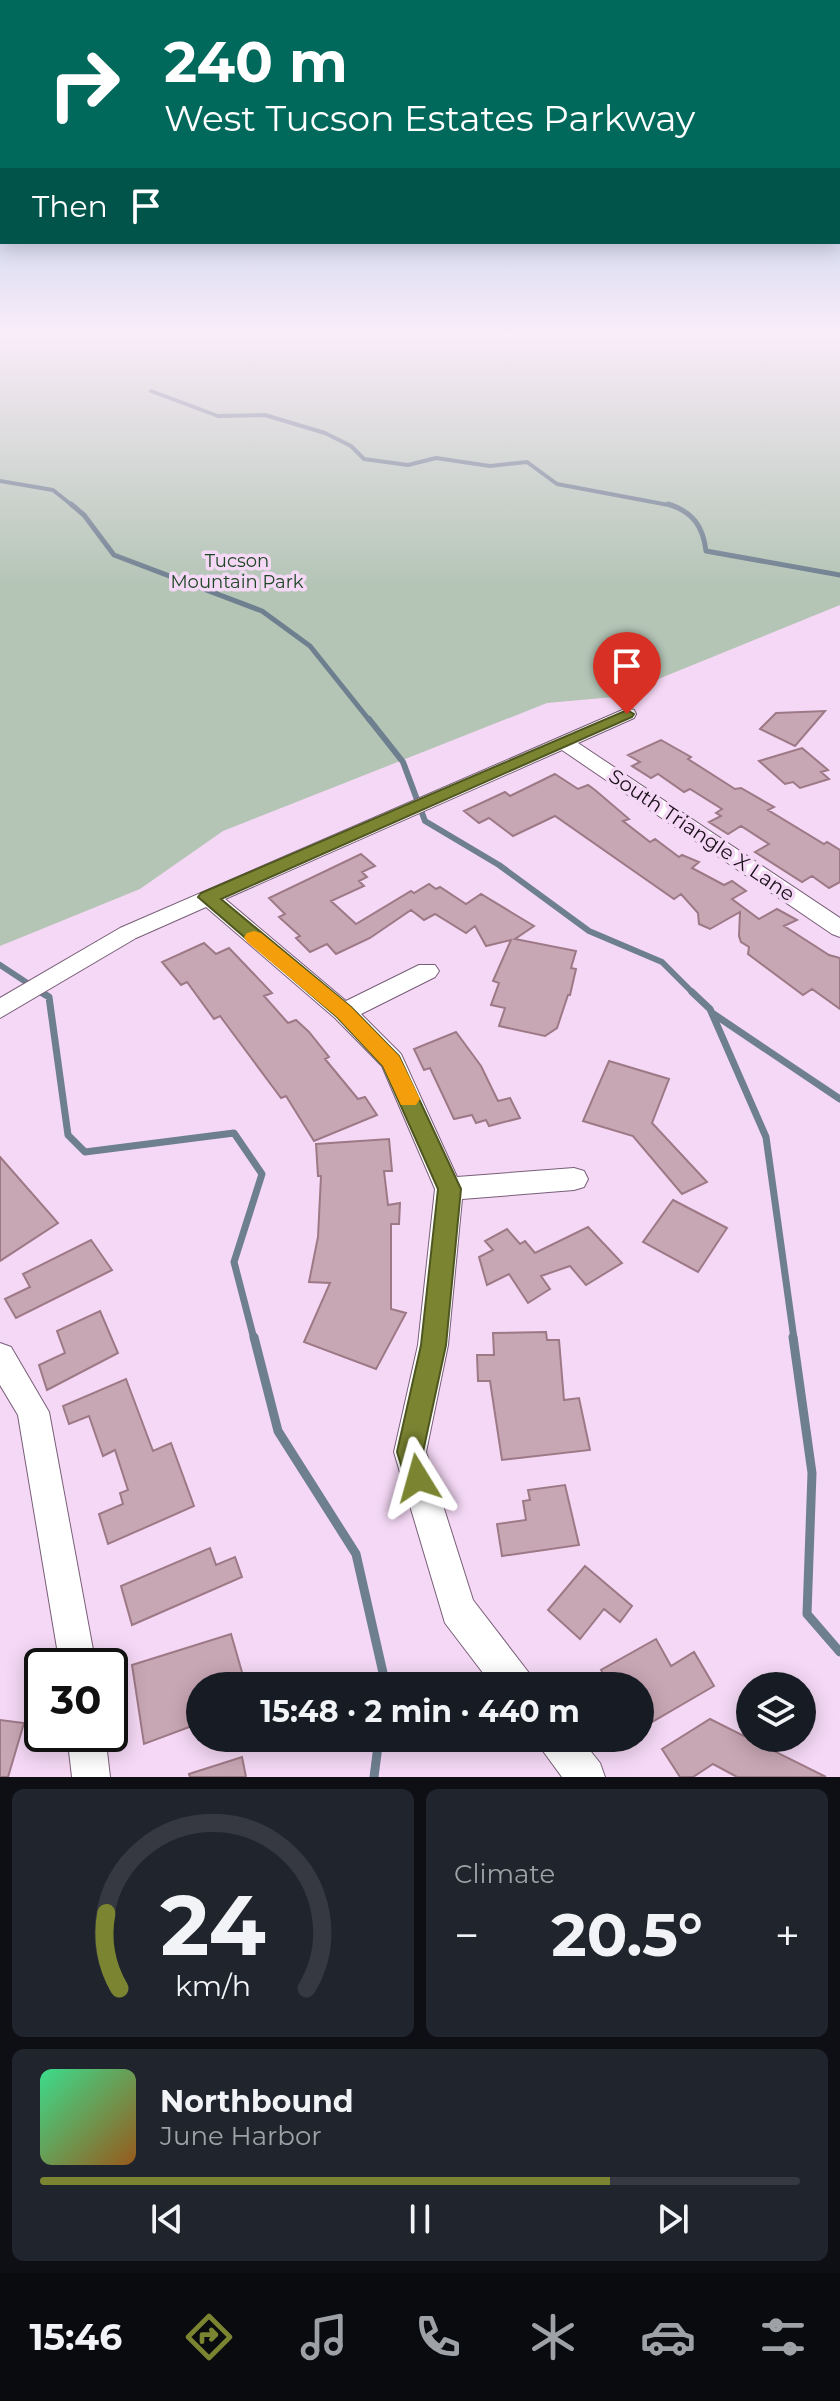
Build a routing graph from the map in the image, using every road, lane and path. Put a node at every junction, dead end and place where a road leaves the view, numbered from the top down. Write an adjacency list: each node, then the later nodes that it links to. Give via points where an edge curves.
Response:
1 (627, 714): 2 (street)
2 (564, 742): 3 (street); 4 (street, South Triangle X Lane)
3 (208, 897): 6 (street, via 128,933); 7 (street)
4 (834, 917)
5 (427, 971): 7 (street)
6 (0, 1009)
7 (344, 1012): 9 (street, via 392,1061)
8 (574, 1179): 9 (street)
9 (449, 1189): 12 (street, via 433,1345 410,1452 458,1610)
10 (0, 1357): 11 (street, via 33,1412)
11 (75, 1648)
12 (505, 1672)
13 (88, 1752): 15 (street)
14 (567, 1752): 16 (street)
15 (91, 1777)
16 (586, 1777)

